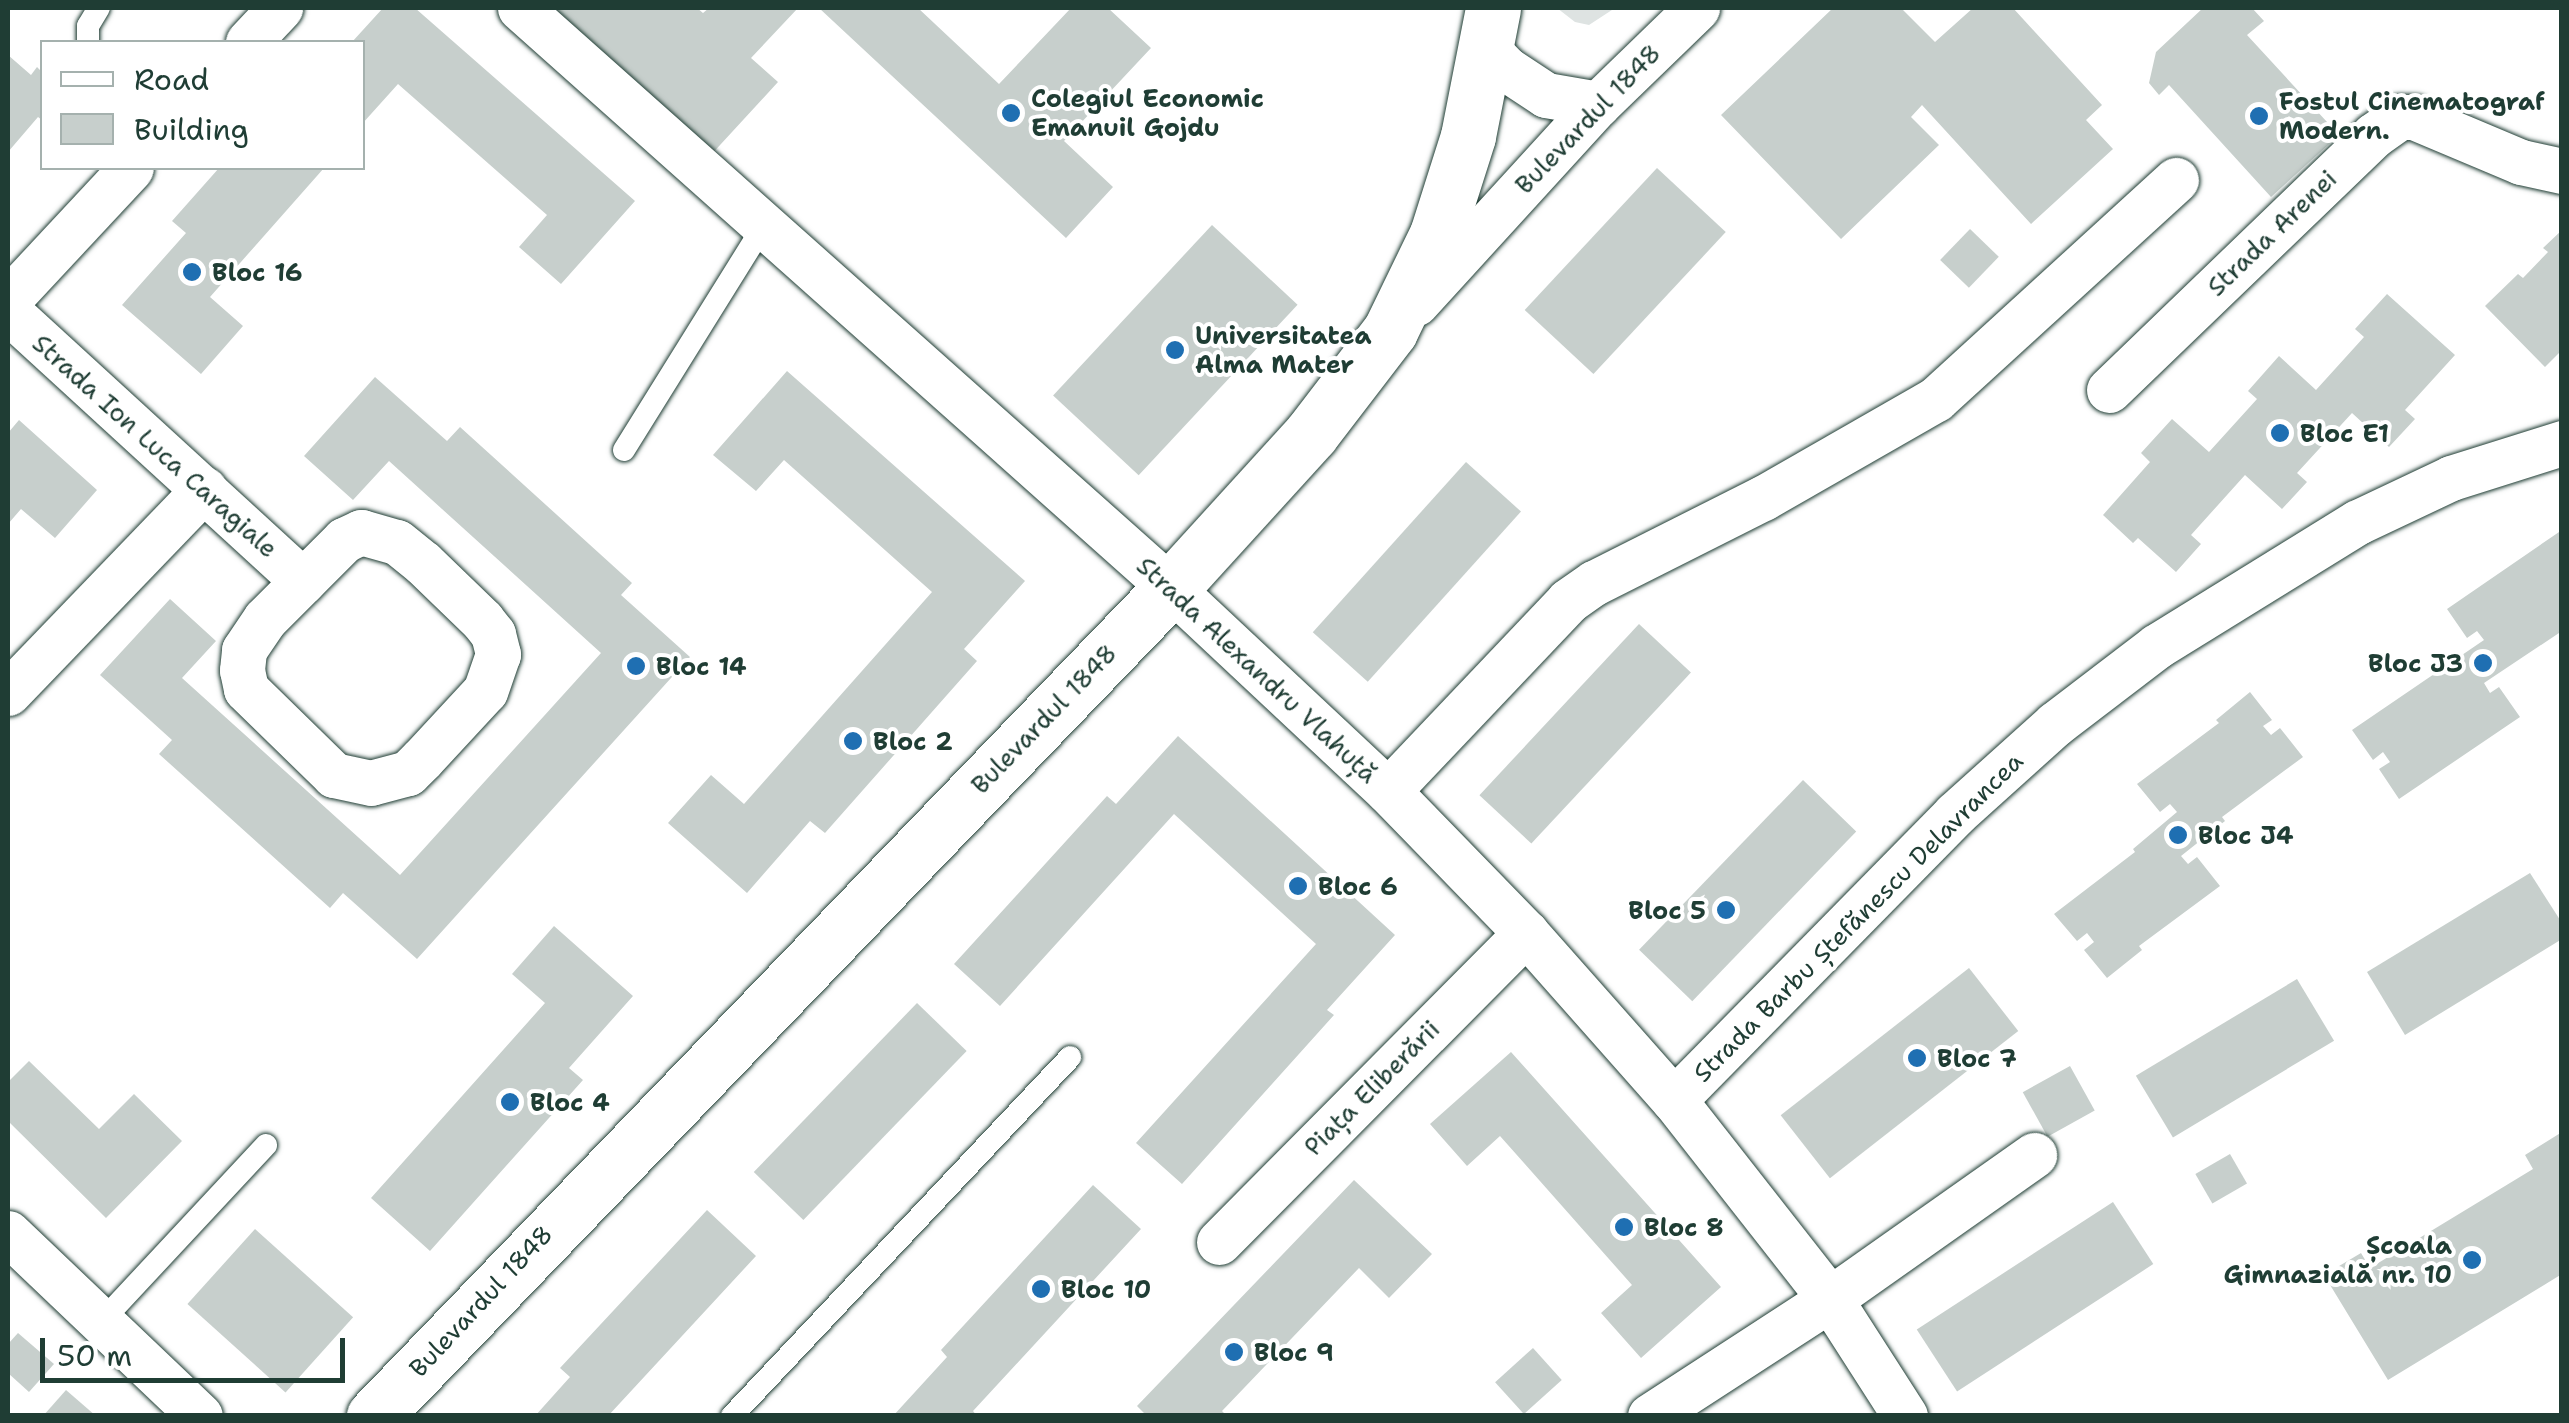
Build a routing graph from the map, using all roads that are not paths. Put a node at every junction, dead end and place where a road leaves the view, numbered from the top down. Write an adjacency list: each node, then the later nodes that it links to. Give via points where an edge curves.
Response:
1 (99, 8): 6 (lane)
2 (280, 8): 7 (street)
3 (520, 8): 12 (street, Strada Alexandru Vlahuță)
4 (1697, 8): 8 (street, Bulevardul 1848)
5 (1490, 28): 8 (street, via 1527,85); 15 (street, via 1454,190)
6 (88, 40)
7 (250, 40)
8 (1598, 104): 15 (street, Bulevardul 1848)
9 (129, 170): 13 (street)
10 (2562, 171): 16 (street, Strada Arenei, via 2400,117)
11 (2176, 180): 23 (street, via 1936,399 1568,601)
12 (764, 225): 18 (lane); 21 (street, Strada Alexandru Vlahuță)
13 (8, 300)
14 (8, 311): 19 (street, Strada Ion Luca Caragiale)
15 (1390, 331): 21 (street, Bulevardul 1848, via 1282,469)
16 (2109, 390)
17 (2562, 443): 26 (street, Strada Barbu Ștefănescu Delavrancea, via 2451,478 2358,522 2157,646 2055,724 1955,814)
18 (624, 450)
19 (204, 489): 20 (street, Strada Ion Luca Caragiale); 22 (street)
20 (303, 581): 20 (street, via 344,540 361,532 379,534 423,564 493,634 498,654 485,691 408,772 371,783 334,774 246,689 244,650)
21 (1170, 588): 23 (street, Strada Alexandru Vlahuță); 34 (street, Bulevardul 1848)
22 (8, 693)
23 (1388, 791): 24 (street, Strada Alexandru Vlahuță)
24 (1526, 934): 26 (street, Strada Alexandru Vlahuță); 30 (street, Piața Eliberării)
25 (1070, 1057): 35 (lane)
26 (1674, 1100): 31 (street, Strada Alexandru Vlahuță)
27 (266, 1145): 32 (lane)
28 (2034, 1155): 31 (street)
29 (8, 1233): 32 (street)
30 (1219, 1242)
31 (1830, 1298): 36 (street); 37 (street, Strada Alexandru Vlahuță)
32 (101, 1322): 33 (street)
33 (200, 1416)
34 (374, 1416)
35 (732, 1416)
36 (1650, 1416)
37 (1906, 1416)

